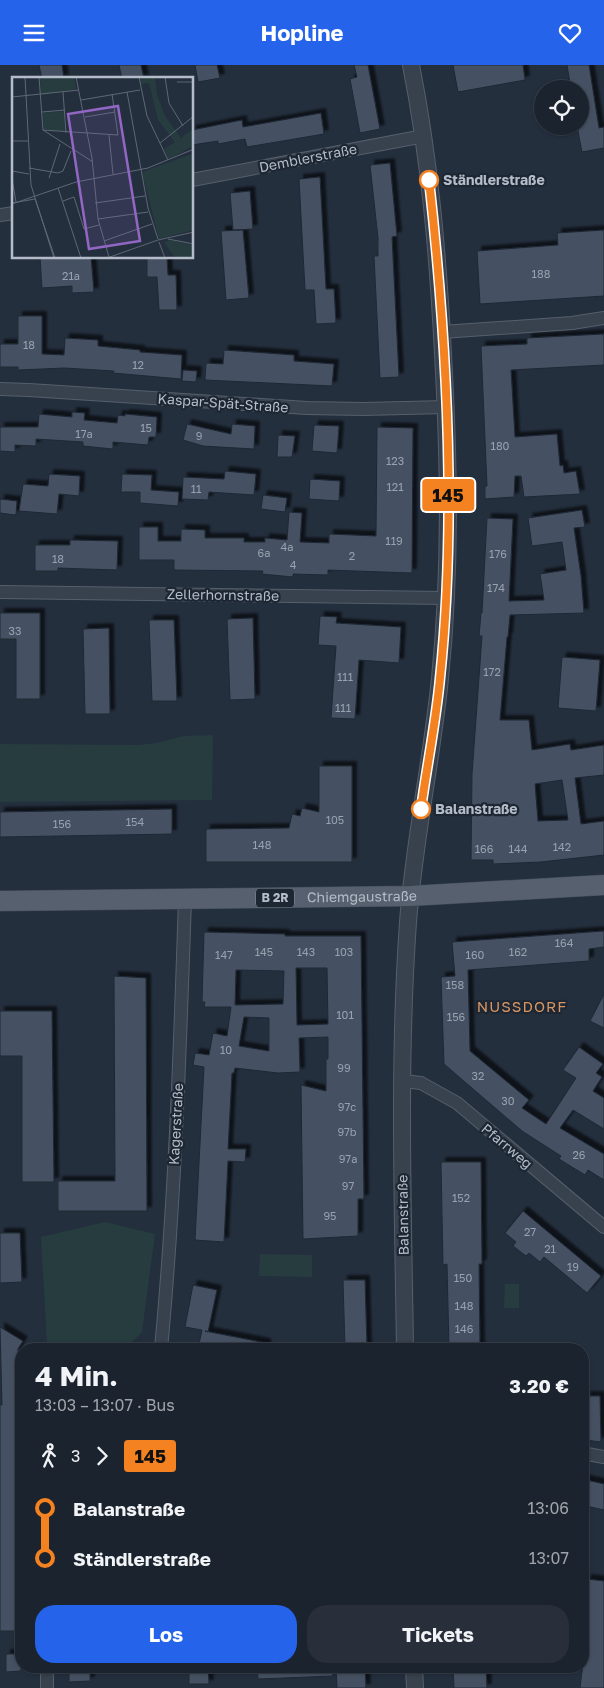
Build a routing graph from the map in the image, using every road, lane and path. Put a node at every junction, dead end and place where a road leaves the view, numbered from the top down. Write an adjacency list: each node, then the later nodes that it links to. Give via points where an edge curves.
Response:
1 (412, 65): 2 (street, Balanstraße)
2 (424, 136): 3 (street, Demblerstraße); 5 (street, Balanstraße)
3 (194, 179)
4 (604, 319): 5 (street)
5 (442, 332): 7 (street, Balanstraße)
6 (0, 389): 7 (street, Kaspar-Spät-Straße, via 307,408)
7 (446, 407): 9 (street, Balanstraße)
8 (0, 591): 9 (street, Zellerhornstraße)
9 (446, 598): 11 (street, Balanstraße, via 440,678)
10 (604, 885): 11 (main road, Chiemgaustraße / B 2R)
11 (410, 896): 12 (main road, Chiemgaustraße / B 2R); 14 (street, Balanstraße)
12 (185, 899): 13 (main road, Chiemgaustraße / B 2R); 16 (street, Kagerstraße, via 176,1141)
13 (0, 901)
14 (402, 1081): 15 (street, Pfarrweg, via 421,1083 456,1103); 17 (street, Balanstraße)
15 (604, 1227)
16 (162, 1343)
17 (406, 1343)
18 (589, 1454): 19 (street)
19 (604, 1457)
20 (47, 1673): 22 (street)
21 (414, 1673): 23 (street)
22 (47, 1688)
23 (415, 1688)

